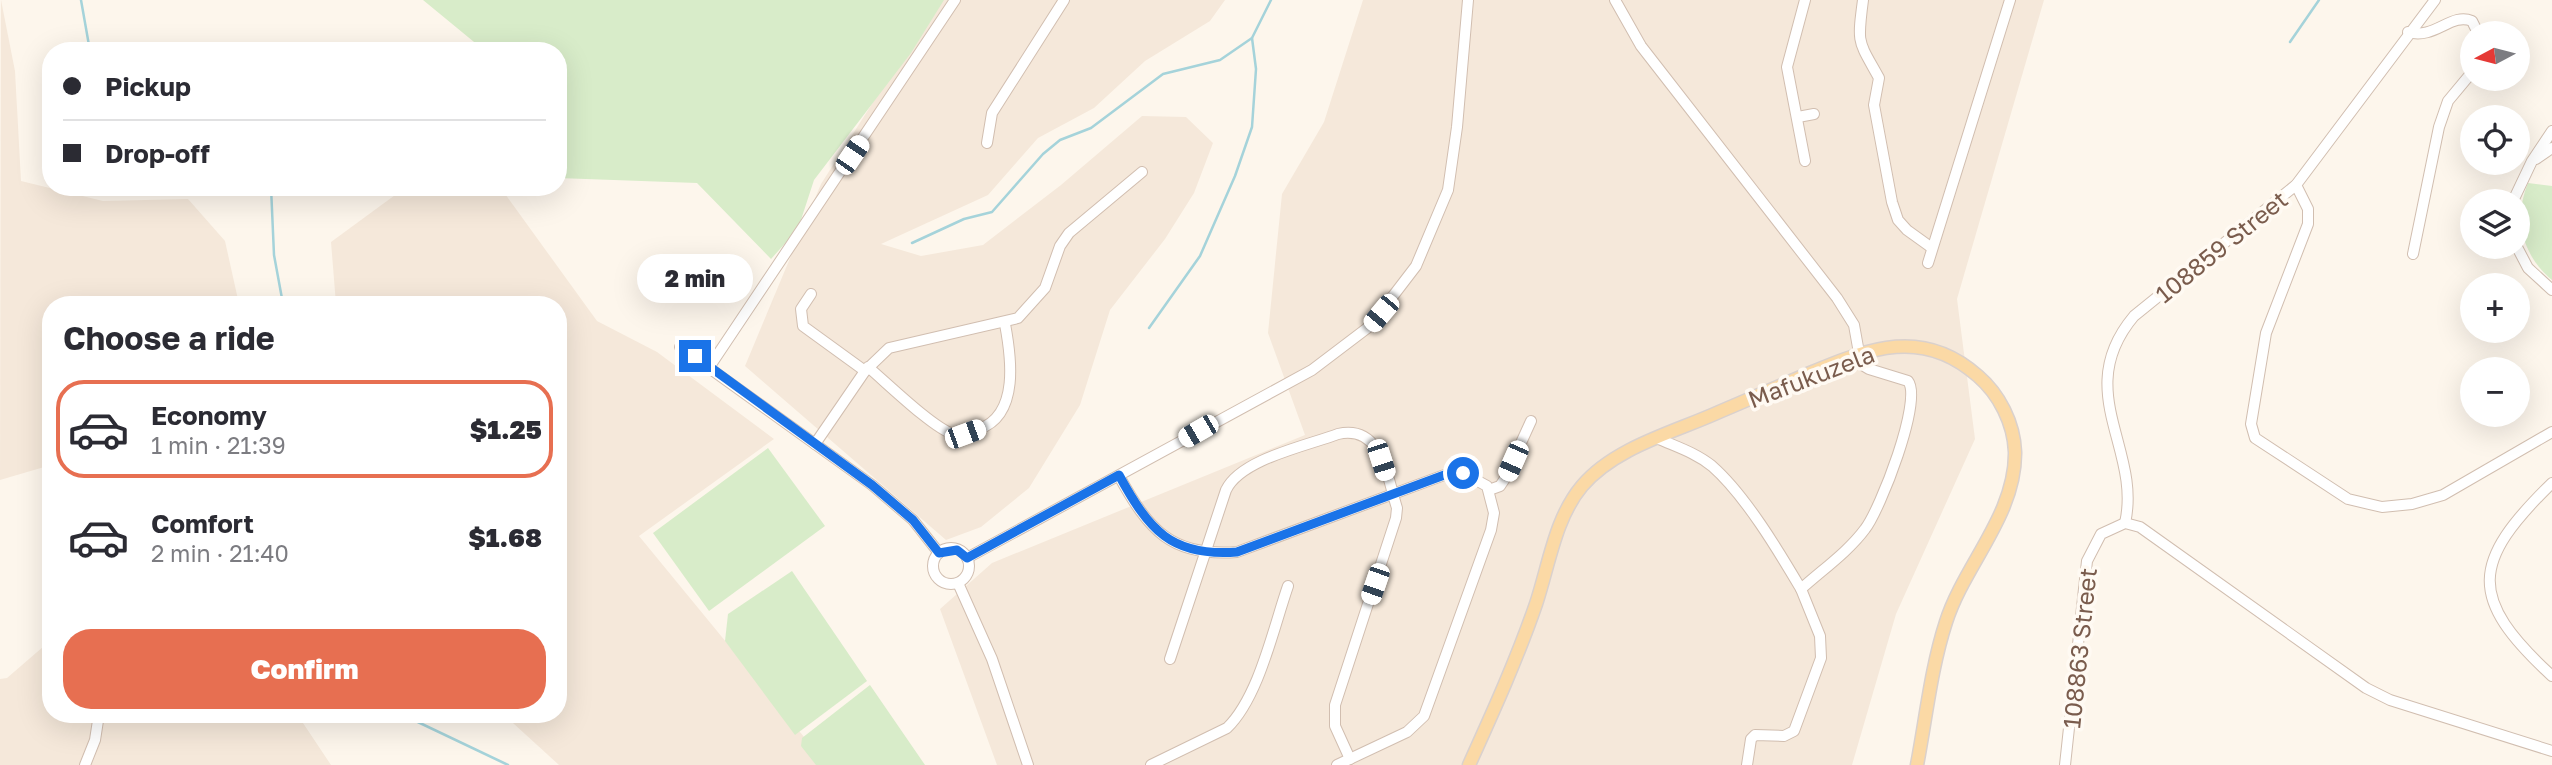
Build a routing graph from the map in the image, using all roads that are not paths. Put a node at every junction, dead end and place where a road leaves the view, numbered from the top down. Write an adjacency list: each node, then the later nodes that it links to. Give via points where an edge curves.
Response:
1 (955, 0): 31 (street)
2 (1064, 0): 15 (street, via 992,113)
3 (1468, 0): 37 (street, via 1448,190 1425,249 1392,300 1370,326 1312,370)
4 (1615, 0): 30 (street, via 1641,46 1837,298 1854,325)
5 (1805, 0): 13 (street, via 1787,67)
6 (1861, 0): 22 (street, via 1859,41 1879,78 1874,105 1892,202 1898,220)
7 (2010, 0): 22 (street)
8 (2435, 0): 10 (street, 108859 Street)
9 (2472, 21): 10 (street, via 2461,19 2424,35)
10 (2408, 32): 20 (street, 108859 Street)
11 (2460, 87): 23 (street, via 2448,101 2439,127)
12 (1814, 114): 13 (street)
13 (1798, 117): 17 (street)
14 (2552, 131): 18 (street)
15 (987, 143)
16 (2552, 148): 18 (street)
17 (1805, 161)
18 (2532, 161): 21 (street)
19 (1142, 172): 28 (street, via 1069,233 1045,288 1018,318)
20 (2296, 185): 34 (street, via 2308,209 2308,224 2266,333 2251,424 2255,438 2348,499 2382,507 2442,495); 41 (street, 108859 Street, via 2134,316 2115,345 2107,383 2127,493)
21 (2519, 189)
22 (1933, 248): 25 (street)
23 (2413, 254)
24 (2523, 259): 26 (street)
25 (1928, 263)
26 (2552, 290)
27 (811, 295): 32 (street, via 800,309 803,326)
28 (1005, 324): 32 (street, via 898,345); 32 (street, via 1012,370 1001,412 992,424 965,434 946,431)
29 (680, 346): 31 (street)
30 (1854, 355): 35 (main road, Mafukuzela); 47 (street, via 1869,369 1908,381 1913,395 1898,454 1866,528); 59 (main road, Mafukuzela, via 1895,345 1920,346 1964,363 2001,404 2015,449 2010,491 1946,622)
31 (710, 366): 36 (street)
32 (867, 369): 36 (street)
33 (1531, 421): 39 (street, via 1504,480)
34 (2552, 432)
35 (1659, 439): 47 (street, via 1712,467 1739,498); 57 (main road, Mafukuzela, via 1599,470 1566,510 1513,667)
36 (815, 443): 42 (street, via 913,520)
37 (1119, 475): 43 (street, via 1153,526 1180,546); 44 (street)
38 (2552, 482): 49 (street, via 2501,539 2491,582 2500,621)
39 (1489, 490): 40 (street, via 1472,475 1455,473); 52 (street, via 1494,513 1491,530 1424,716 1407,732)
40 (1393, 495): 43 (street, via 1237,552); 43 (street, via 1374,443 1357,432 1338,434 1236,475 1226,490); 52 (street, via 1395,525 1335,705 1335,726)
41 (2125, 523): 51 (street, via 2140,527 2366,688 2390,700); 60 (street, 108863 Street, via 2101,534 2087,561)
42 (939, 553): 44 (street, via 957,550); 45 (street, via 933,561 936,576 948,584)
43 (1205, 554): 48 (street)
44 (967, 558): 45 (street, via 967,575)
45 (958, 583): 54 (street, via 992,659)
46 (1288, 586): 55 (street, via 1236,719 1209,738)
47 (1801, 589): 58 (street, via 1820,636 1818,669 1794,731 1784,736 1755,735)
48 (1170, 659)
49 (2552, 676)
50 (98, 723): 53 (street)
51 (2552, 751)
52 (1350, 759): 56 (street)
53 (85, 765)
54 (1028, 765)
55 (1151, 765)
56 (1337, 765)
57 (1469, 765)
58 (1747, 765)
59 (1917, 765)
60 (2065, 765)

